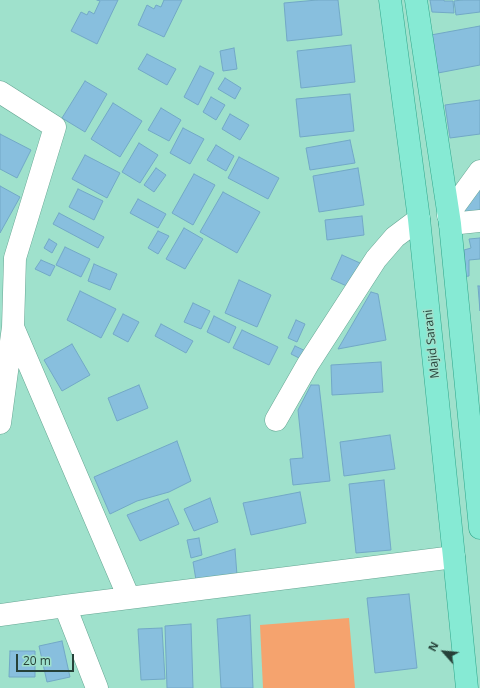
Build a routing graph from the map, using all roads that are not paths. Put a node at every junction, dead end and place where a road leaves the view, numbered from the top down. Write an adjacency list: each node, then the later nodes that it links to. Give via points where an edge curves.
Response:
1 (390, 0): 5 (main road, Majid Sarani)
2 (416, 0): 6 (main road)
3 (0, 92): 9 (street, via 55,127 15,258)
4 (480, 171): 6 (street)
5 (420, 219): 10 (street, via 395,237 376,259 308,364); 13 (main road, Majid Sarani)
6 (449, 220): 7 (street); 12 (main road)
7 (480, 222)
8 (0, 301): 9 (street)
9 (13, 327): 11 (street); 14 (street)
10 (276, 420)
11 (0, 423)
12 (480, 528)
13 (454, 557): 14 (street); 18 (main road, Majid Sarani)
14 (129, 598): 15 (street)
15 (65, 606): 16 (street); 17 (street)
16 (0, 615)
17 (97, 688)
18 (467, 688)

